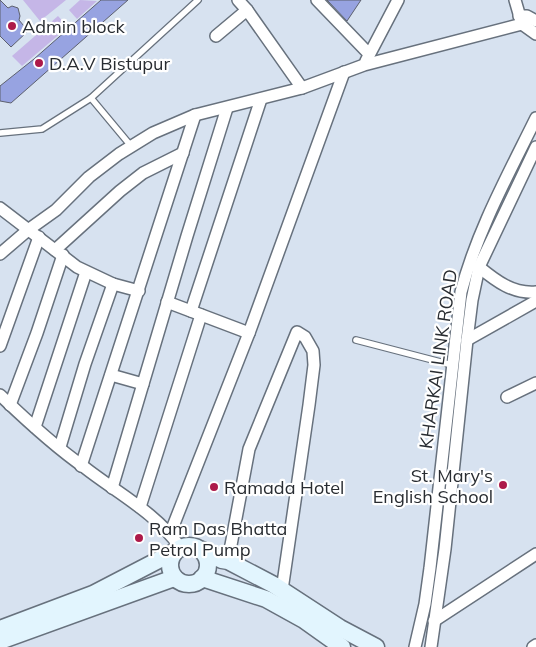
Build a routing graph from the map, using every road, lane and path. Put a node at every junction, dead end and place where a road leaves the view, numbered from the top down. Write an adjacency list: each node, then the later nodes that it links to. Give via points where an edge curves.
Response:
1 (198, 0): 14 (lane)
2 (238, 0): 6 (street)
3 (317, 0): 11 (street)
4 (398, 0): 11 (street)
5 (515, 0): 7 (street)
6 (247, 10): 10 (street); 13 (street)
7 (521, 20): 8 (street, via 527,16); 9 (street); 11 (street)
8 (536, 21)
9 (536, 34)
10 (216, 36)
11 (367, 60): 12 (street)
12 (344, 72): 13 (street); 36 (street)
13 (302, 88): 15 (street)
14 (91, 98): 19 (lane, via 42,129); 20 (lane)
15 (261, 99): 16 (street); 35 (street)
16 (227, 108): 17 (street); 34 (street)
17 (195, 115): 20 (street); 22 (street)
18 (536, 118): 40 (street, KHARKAI LINK ROAD, via 469,260 461,292)
19 (0, 133)
20 (131, 146): 24 (street, via 89,177 56,210)
21 (536, 147): 28 (street)
22 (183, 153): 26 (street, via 143,173 120,191); 31 (street)
23 (0, 208): 24 (street)
24 (28, 230): 25 (street); 27 (street)
25 (39, 237): 26 (street); 39 (street)
26 (59, 252): 29 (street); 46 (street, via 37,333)
27 (0, 254)
28 (479, 267): 32 (street, via 496,282 513,289); 38 (street)
29 (86, 272): 30 (street); 47 (street)
30 (113, 284): 31 (street); 48 (street)
31 (139, 292): 41 (street)
32 (536, 292)
33 (536, 301): 38 (street)
34 (167, 302): 35 (street); 43 (street)
35 (196, 313): 36 (street); 51 (street)
36 (248, 333): 52 (street)
37 (356, 340): 40 (lane)
38 (467, 340): 60 (street, via 445,549)
39 (0, 346)
40 (452, 365): 65 (street, KHARKAI LINK ROAD, via 430,568)
41 (112, 375): 43 (street); 49 (street)
42 (536, 383): 45 (street)
43 (143, 384): 50 (street)
44 (0, 395): 46 (street)
45 (507, 397)
46 (10, 405): 47 (street)
47 (35, 427): 48 (street)
48 (60, 447): 49 (street)
49 (82, 466): 50 (street)
50 (112, 488): 51 (street)
51 (140, 507): 52 (street)
52 (170, 534): 53 (street)
53 (177, 549): 54 (main road, via 187,545); 57 (main road, via 169,565); 61 (main road, via 93,594)
54 (202, 550): 56 (main road); 58 (main road, via 207,559 207,569)
55 (536, 554): 60 (street)
56 (228, 561): 59 (main road); 59 (street, via 249,449 297,332 305,337 313,351 314,365)
57 (174, 578): 58 (main road, via 188,584); 62 (main road)
58 (202, 578): 63 (main road, via 266,599 304,620)
59 (282, 590): 64 (main road)
60 (434, 621): 66 (street)
61 (0, 629)
62 (0, 641)
63 (342, 647)
64 (376, 647)
65 (414, 647)
66 (430, 647)

